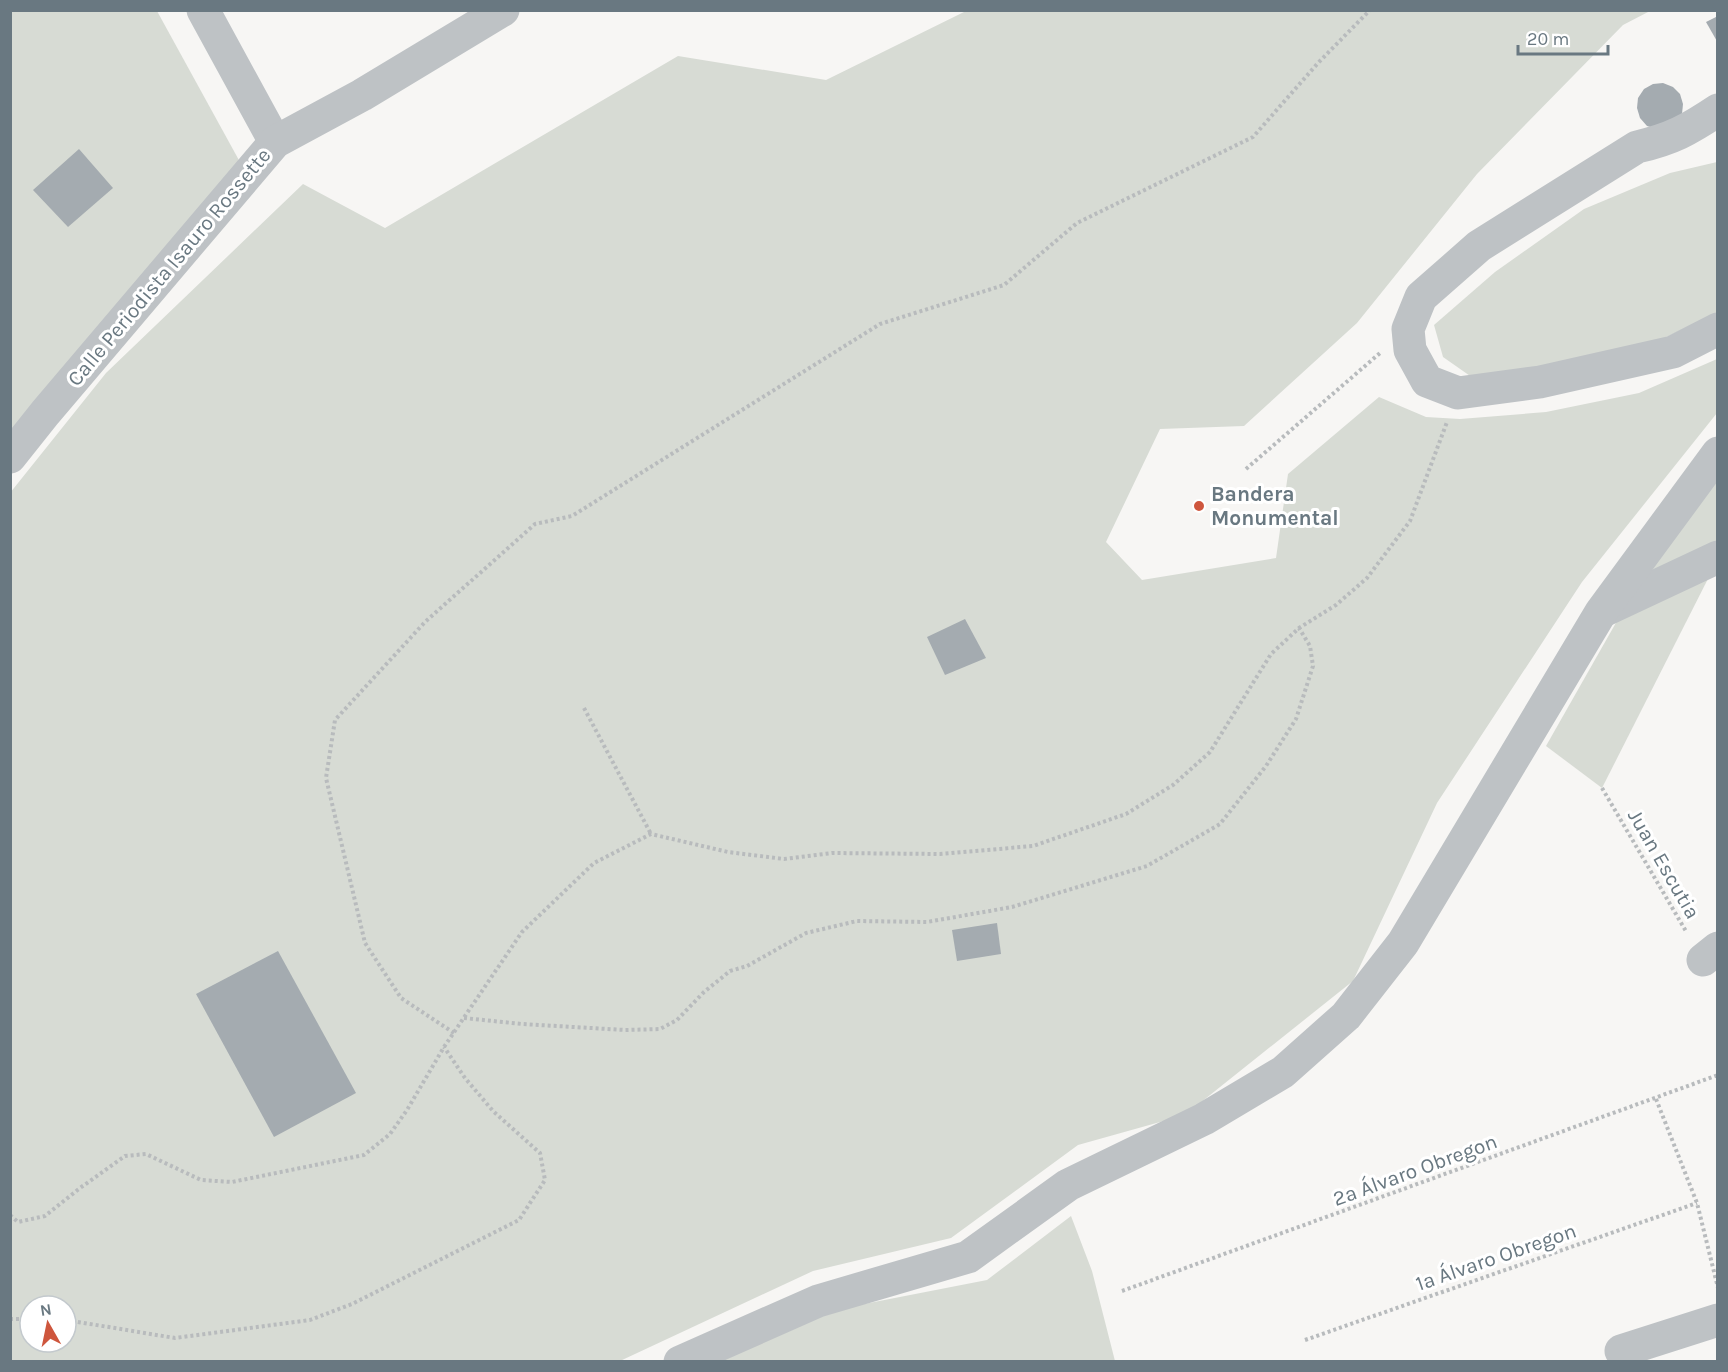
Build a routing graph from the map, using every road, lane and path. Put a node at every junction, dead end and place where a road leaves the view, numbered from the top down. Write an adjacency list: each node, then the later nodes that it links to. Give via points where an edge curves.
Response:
1 (202, 10): 5 (street)
2 (1370, 10): 20 (path, via 1253,137 1077,223 1004,285 880,324 572,516 535,524 425,622 335,720 326,778 365,943 401,998)
3 (499, 11): 5 (street, Calle Periodista Isauro Rossette, via 362,95)
4 (1718, 110): 6 (street, via 1686,132 1637,147 1479,246 1421,297)
5 (275, 142): 10 (street, Calle Periodista Isauro Rossette)
6 (1408, 329): 8 (street, via 1410,350 1427,381); 11 (path)
7 (1718, 329): 8 (street, via 1673,352 1539,382)
8 (1458, 393): 14 (path, via 1410,521 1367,578 1336,605)
9 (1718, 453): 13 (street)
10 (10, 457)
11 (1246, 469)
12 (1718, 557): 13 (street)
13 (1601, 612): 32 (street, via 1403,944 1346,1016 1283,1072 1204,1119 1068,1185 968,1257 818,1301)
14 (1299, 628): 17 (path, via 1271,654 1210,752 1173,785 1126,814 1033,846 940,854 832,853 784,859 728,852); 19 (path, via 1310,646 1313,666 1296,719 1272,757 1220,824 1147,866 1012,907 927,922 857,921 806,933 747,966 730,971 678,1020 660,1029)
15 (584, 708): 17 (path)
16 (1602, 788): 18 (path, Juan Escutia)
17 (651, 834): 19 (path, via 594,863 522,932)
18 (1710, 954)
19 (464, 1018): 20 (path)
20 (454, 1033): 21 (path)
21 (444, 1047): 25 (path, via 390,1134 364,1155 232,1182 201,1180 146,1154 125,1156 45,1216 18,1222); 29 (path, via 493,1111 540,1153 545,1180 519,1220 352,1304 310,1320 175,1338)
22 (1718, 1075): 23 (path, 2a Álvaro Obregon)
23 (1656, 1099): 24 (path); 27 (path, 2a Álvaro Obregon)
24 (1697, 1203): 26 (path); 30 (path, 1a Álvaro Obregon)
25 (10, 1215)
26 (1718, 1288)
27 (1122, 1291)
28 (1718, 1320): 31 (street)
29 (78, 1322)
30 (1305, 1340)
31 (1621, 1351)
32 (680, 1362)

